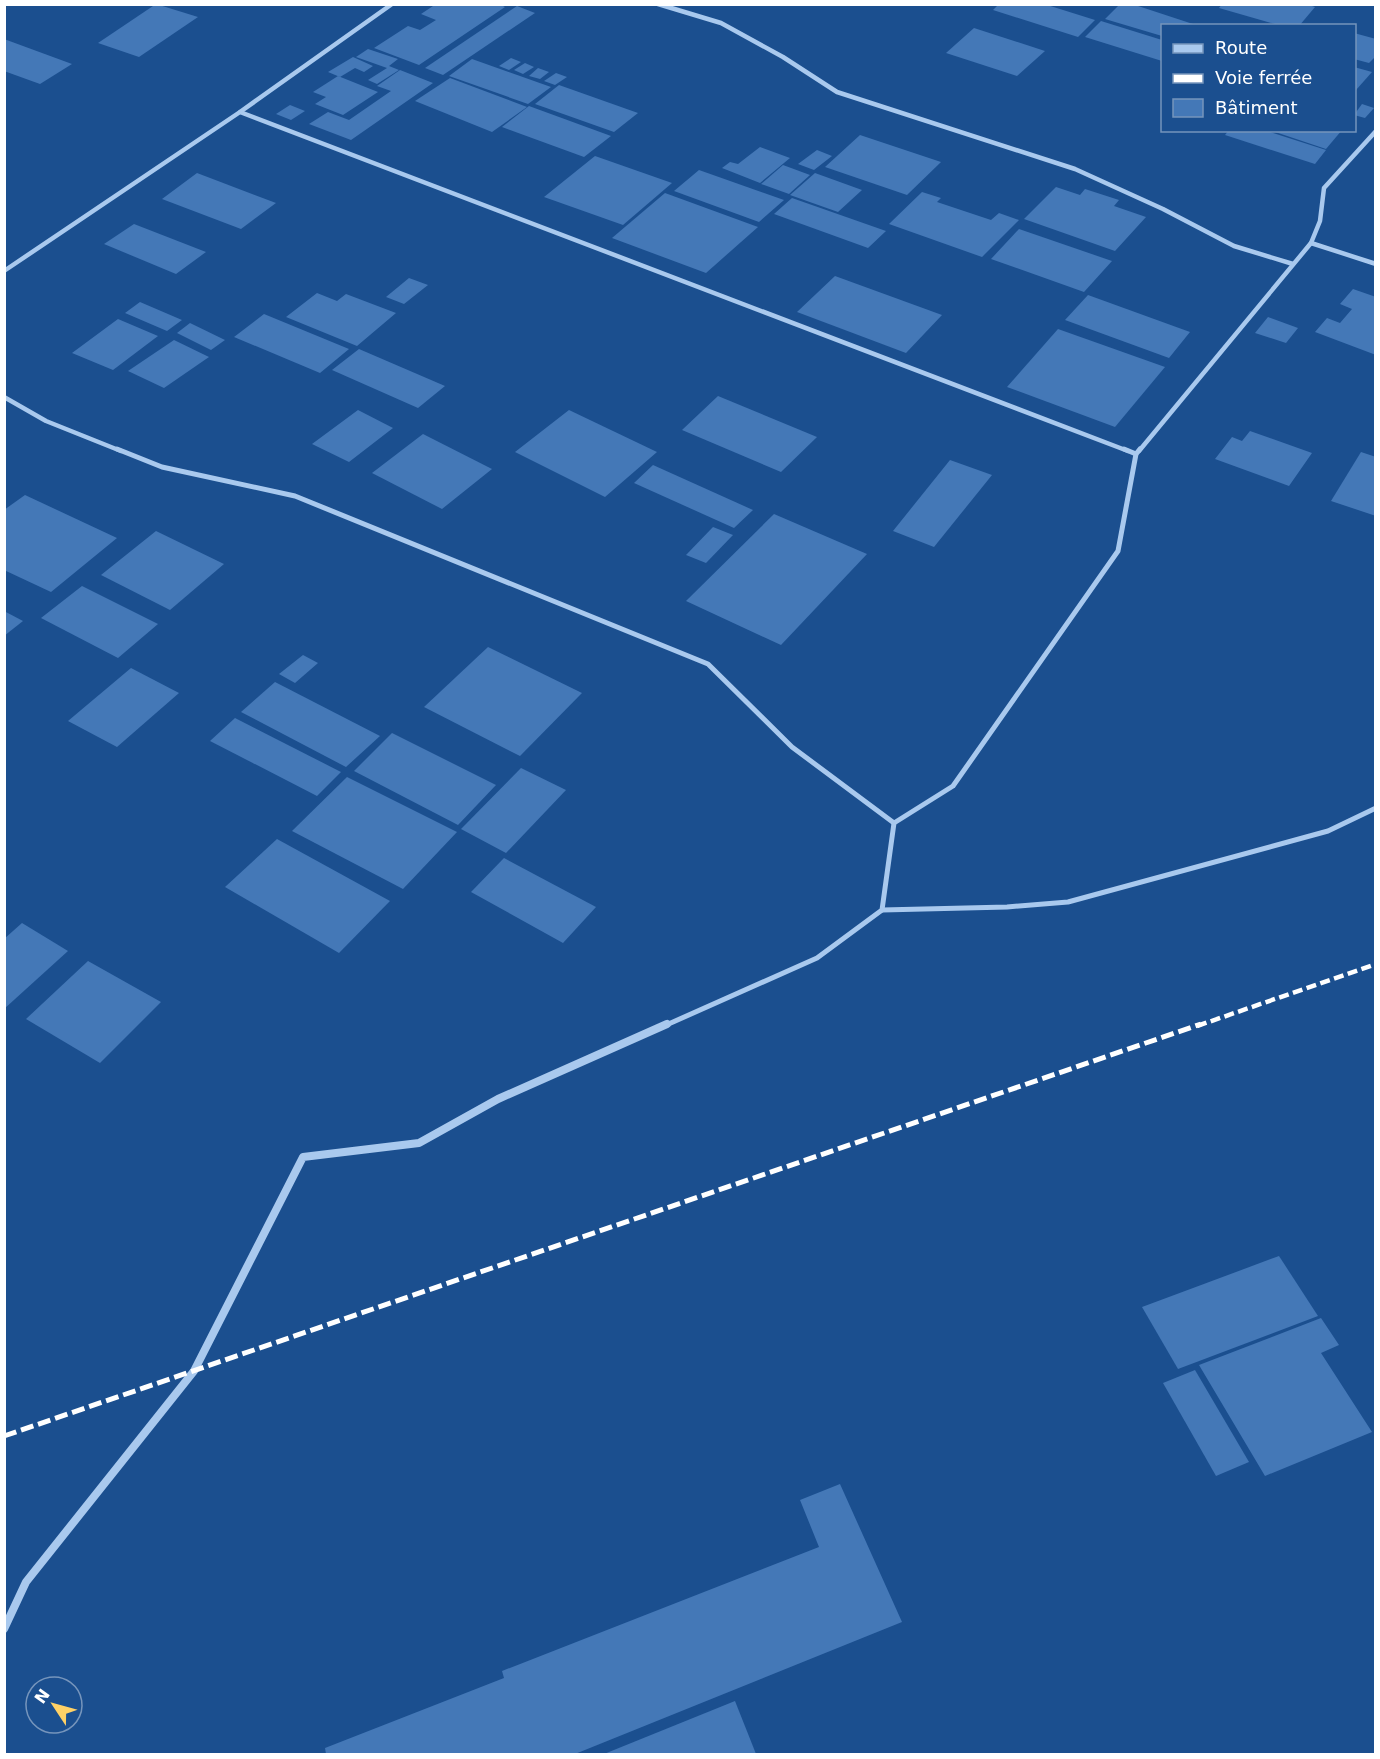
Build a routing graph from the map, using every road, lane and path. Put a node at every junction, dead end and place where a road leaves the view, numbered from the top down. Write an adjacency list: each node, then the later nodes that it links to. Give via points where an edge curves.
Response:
1 (392, 4): 3 (street)
2 (658, 4): 6 (street, via 721,23 837,92 1075,169 1234,246)
3 (240, 112): 8 (street); 10 (street)
4 (1376, 131): 5 (street, via 1324,188 1320,221)
5 (1311, 243): 6 (street); 7 (street)
6 (1293, 264): 10 (street)
7 (1376, 264)
8 (4, 271)
9 (4, 397): 12 (street, via 46,421 162,467 295,495 708,664 792,747)
10 (1136, 454): 12 (street, via 1118,551 953,786)
11 (1376, 808): 13 (street, via 1328,831 1068,902 1007,908)
12 (894, 823): 13 (street)
13 (882, 910): 14 (street, via 817,958 498,1099 419,1143 303,1157 194,1371 26,1582)
14 (4, 1629)

